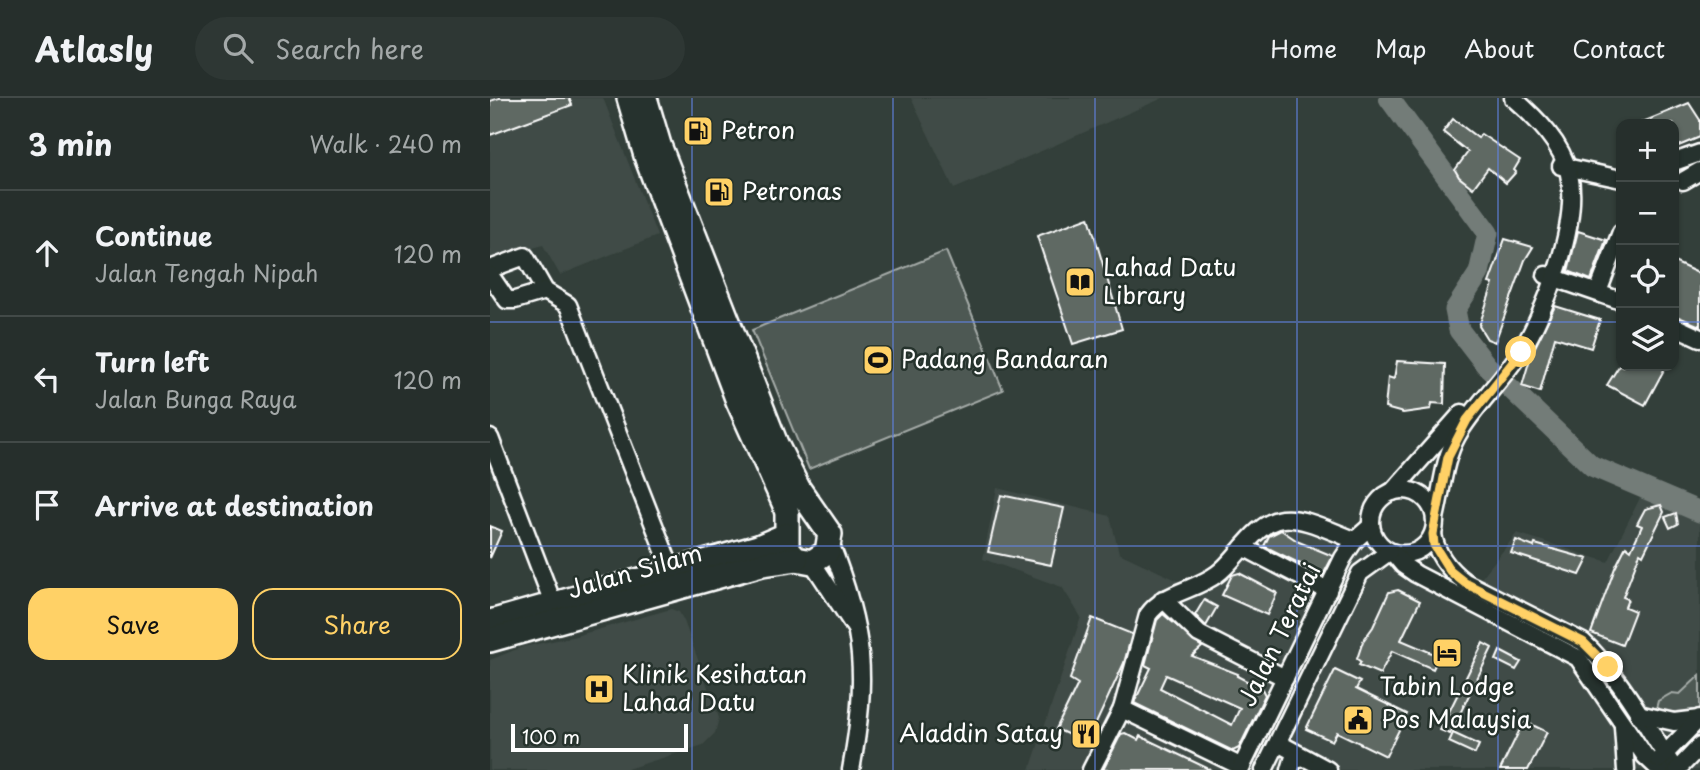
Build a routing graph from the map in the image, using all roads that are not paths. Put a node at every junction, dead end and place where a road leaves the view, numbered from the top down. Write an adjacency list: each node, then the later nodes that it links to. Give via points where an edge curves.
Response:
1 (1501, 98): 6 (street, via 1531,126)
2 (1513, 98): 6 (street, via 1558,147)
3 (633, 103): 21 (highway, via 738,401); 23 (highway, via 659,145 776,444)
4 (1700, 153): 5 (street)
5 (1679, 160)
6 (1563, 167): 8 (street); 13 (street)
7 (1700, 171): 9 (street)
8 (1616, 177)
9 (1683, 181)
10 (1616, 245): 15 (street)
11 (490, 268): 14 (street, via 525,256)
12 (490, 275): 14 (street, via 507,300)
13 (1548, 276): 15 (street); 19 (street, via 1511,358)
14 (545, 291): 33 (street, via 568,305 579,326)
15 (1598, 292): 16 (street)
16 (1616, 299)
17 (1679, 328): 18 (street)
18 (1700, 338)
19 (1479, 399): 22 (street); 25 (street, via 1455,439)
20 (490, 439): 36 (street)
21 (778, 488): 26 (highway, via 787,513); 30 (highway, via 770,528)
22 (1392, 492): 24 (street, via 1375,505); 25 (street, via 1408,490 1422,496)
23 (818, 520): 26 (highway, via 800,519); 28 (highway)
24 (1371, 526): 27 (street, Jalan Teratai); 31 (street, via 1374,536)
25 (1434, 526): 31 (street, via 1415,552); 42 (street, via 1434,545 1450,571 1465,583 1583,642 1608,667)
26 (786, 533): 30 (highway, Jalan Silam); 32 (highway, via 787,549)
27 (1355, 540): 29 (street, via 1291,518 1267,524); 34 (street, Jalan Teratai)
28 (830, 543): 32 (highway, via 820,559); 38 (street, via 850,593)
29 (1243, 547): 34 (street); 35 (street, via 1218,574 1185,593)
30 (741, 552): 33 (highway, Jalan Silam)
31 (1391, 552): 44 (street, via 1416,574 1578,658); 45 (street, Jalan Teratai, via 1360,573)
32 (804, 561): 38 (street); 39 (highway, Jalan Silam, via 762,564)
33 (672, 571): 36 (highway, Jalan Silam)
34 (1328, 590): 40 (street, Jalan Teratai)
35 (1163, 599): 40 (street, via 1199,634); 41 (street, via 1148,615)
36 (553, 603): 37 (highway, Jalan Silam)
37 (490, 622)
38 (857, 631): 52 (street, via 863,678)
39 (490, 640)
40 (1285, 678): 50 (street, Jalan Teratai)
41 (1122, 709): 50 (street); 53 (street)
42 (1638, 714): 43 (street, via 1674,722); 49 (street)
43 (1699, 718): 49 (street)
44 (1622, 724): 49 (street); 56 (street)
45 (1278, 743): 47 (street); 51 (street, Jalan Teratai)
46 (1700, 746): 57 (street)
47 (1305, 758): 54 (street, via 1293,761); 55 (street)
48 (1700, 759): 58 (street)
49 (1657, 765): 57 (street)
50 (1241, 768)
51 (1270, 768)
52 (850, 770)
53 (1091, 770)
54 (1290, 770)
55 (1328, 770)
56 (1626, 770)
57 (1675, 770)
58 (1691, 770)

